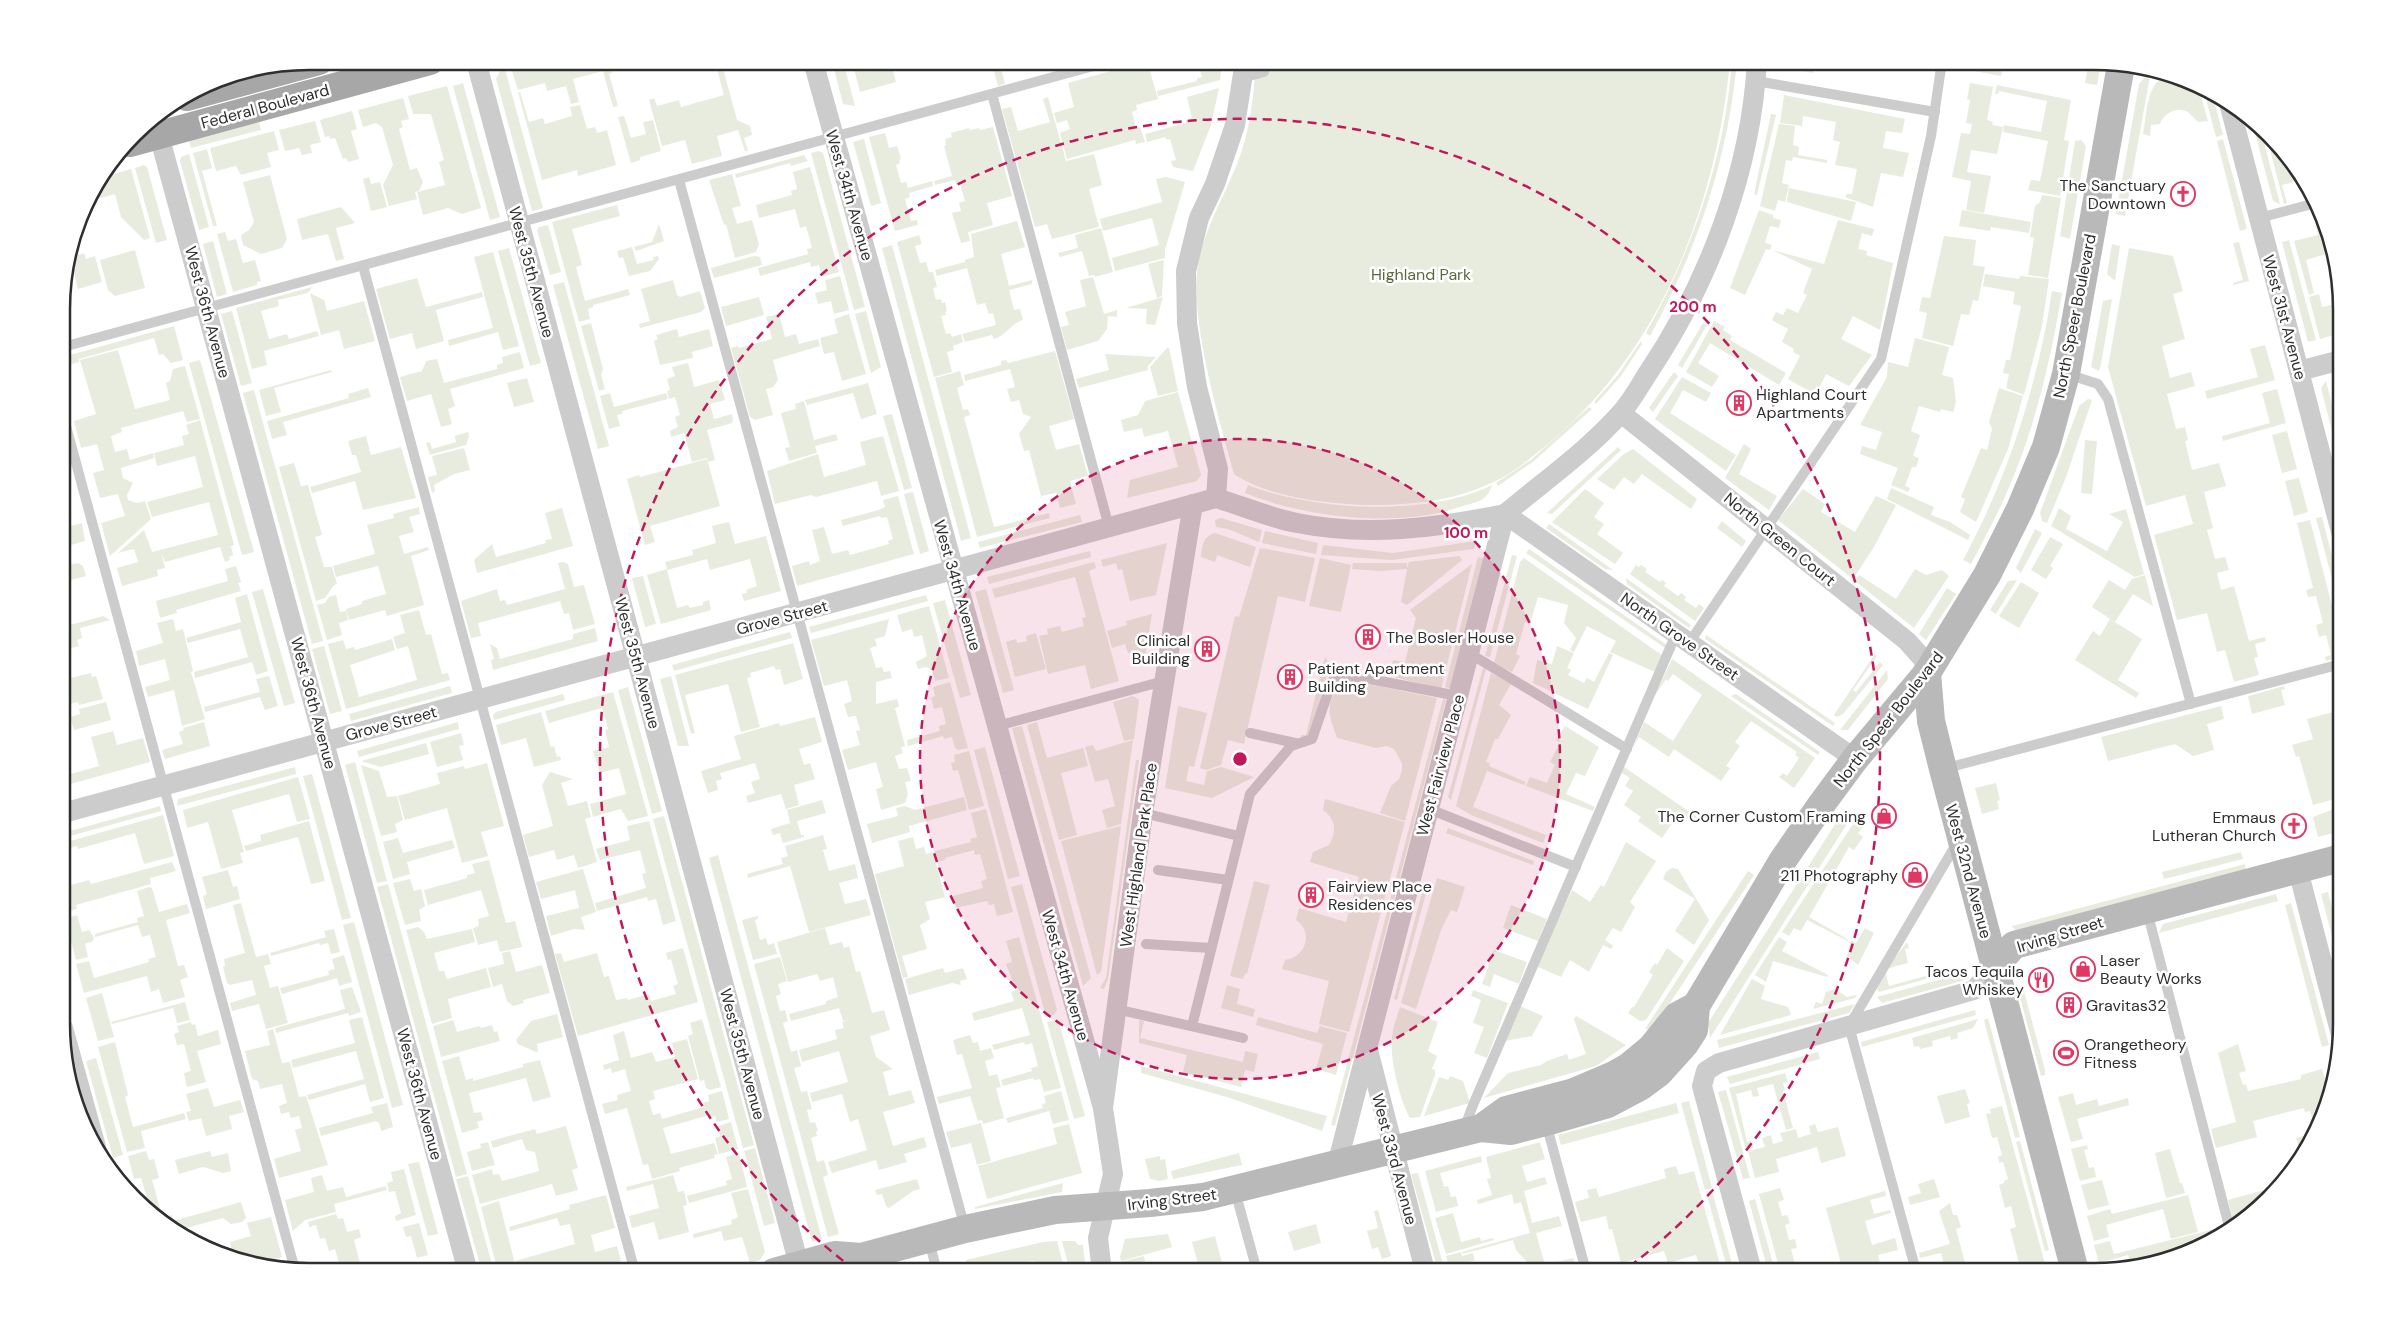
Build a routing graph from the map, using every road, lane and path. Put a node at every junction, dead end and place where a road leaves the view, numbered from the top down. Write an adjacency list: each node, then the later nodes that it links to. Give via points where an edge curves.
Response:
1 (397, 70): 15 (main road, Federal Boulevard)
2 (478, 70): 21 (street, West 35th Avenue)
3 (815, 70): 16 (street, West 34th Avenue)
4 (1079, 70): 12 (lane)
5 (1244, 70): 9 (lane); 30 (street, via 1235,125 1215,184 1199,218 1186,271 1187,323 1197,388 1218,469)
6 (1941, 70): 13 (lane)
7 (1757, 71): 13 (lane); 28 (street, via 1756,97 1744,156 1727,213 1697,288 1662,352)
8 (280, 72): 11 (main road, Federal Boulevard)
9 (1264, 72)
10 (2120, 72): 27 (main road, North Speer Boulevard)
11 (214, 89)
12 (992, 94): 16 (lane); 34 (lane)
13 (1935, 112): 35 (lane, via 1881,359)
14 (2232, 113): 20 (street, West 31st Avenue)
15 (159, 135): 17 (main road, Federal Boulevard); 23 (street, West 36th Avenue)
16 (834, 137): 18 (lane); 36 (street, West 34th Avenue)
17 (140, 140)
18 (679, 180): 21 (lane); 37 (lane)
19 (2309, 206): 20 (lane)
20 (2259, 218): 26 (street, West 31st Avenue)
21 (519, 223): 22 (lane); 40 (street, West 35th Avenue)
22 (363, 266): 23 (lane); 45 (lane)
23 (207, 308): 24 (lane); 49 (street, West 36th Avenue)
24 (70, 345)
25 (2333, 362): 26 (street)
26 (2299, 371): 31 (street, West 31st Avenue)
27 (2066, 374): 42 (main road, North Speer Boulevard, via 2046,447 2020,509 1969,608); 46 (lane, via 2098,384 2108,399)
28 (1621, 413): 33 (street, via 1581,452); 35 (street, North Green Court)
29 (70, 441): 54 (lane)
30 (1216, 498): 32 (street, Grove Street); 33 (street, via 1296,523 1347,530 1455,525)
31 (2333, 501)
32 (1193, 504): 34 (street, Grove Street); 43 (street, West Highland Park Place)
33 (1506, 514): 38 (street, North Grove Street); 39 (street, West Fairview Place)
34 (1109, 527): 36 (street, Grove Street)
35 (1767, 528): 38 (lane); 42 (street, North Green Court, via 1907,640 1923,659)
36 (954, 570): 37 (street, Grove Street); 47 (street, West 34th Avenue)
37 (797, 613): 40 (street, Grove Street); 86 (lane)
38 (1683, 638): 51 (lane); 52 (street, North Grove Street)
39 (1470, 653): 44 (street, West Fairview Place); 51 (lane)
40 (636, 657): 45 (street, Grove Street); 91 (street, West 35th Avenue)
41 (2333, 666): 46 (lane)
42 (1927, 673): 52 (main road, North Speer Boulevard); 53 (main road, West 32nd Avenue, via 1932,721)
43 (1164, 681): 47 (lane); 57 (street, West Highland Park Place)
44 (1458, 696): 50 (lane, via 1359,677 1338,678 1328,688 1312,739); 55 (street, West Fairview Place)
45 (480, 699): 49 (street, Grove Street); 90 (lane)
46 (2191, 704): 53 (lane)
47 (997, 726): 78 (street, West 34th Avenue)
48 (1250, 733): 50 (lane)
49 (324, 742): 54 (street, Grove Street); 89 (street, West 36th Avenue)
50 (1295, 743): 58 (lane, via 1250,794)
51 (1626, 749): 61 (lane)
52 (1855, 759): 70 (main road, North Speer Boulevard, via 1783,860)
53 (1943, 769): 59 (main road, West 32nd Avenue)
54 (164, 786): 56 (street, Grove Street); 88 (lane)
55 (1429, 809): 61 (lane); 75 (street, West Fairview Place)
56 (70, 811)
57 (1143, 813): 58 (lane); 71 (street, West Highland Park Place)
58 (1239, 836): 64 (lane)
59 (1960, 837): 68 (main road, West 32nd Avenue); 73 (lane)
60 (2333, 860): 63 (main road, Irving Street)
61 (1576, 867): 80 (lane, via 1473,1104)
62 (1158, 870): 64 (lane)
63 (2298, 870): 65 (main road, Irving Street); 69 (street)
64 (1228, 880): 67 (lane)
65 (2146, 910): 68 (main road, Irving Street, via 2014,945); 85 (lane)
66 (1146, 944): 67 (lane)
67 (1211, 948): 72 (lane)
68 (1994, 967): 73 (street, Irving Street, via 1974,990); 102 (main road, West 32nd Avenue)
69 (2333, 1004)
70 (1696, 1006): 79 (main road, Irving Street, via 1694,1030 1659,1073 1608,1104); 80 (main road, Irving Street, via 1677,1016 1651,1048 1614,1075 1574,1092 1506,1110)
71 (1116, 1009): 72 (lane); 78 (street, West Highland Park Place)
72 (1192, 1026): 74 (lane)
73 (1849, 1026): 100 (street, Irving Street, via 1713,1066 1703,1075 1704,1094); 101 (lane)
74 (1243, 1038)
75 (1367, 1046): 81 (street, West 33rd Avenue); 82 (street, West Fairview Place)
76 (75, 1072): 77 (street)
77 (84, 1105)
78 (1103, 1108): 84 (street, West Highland Park Place, via 1112,1174)
79 (1546, 1122): 80 (main road, Irving Street, via 1511,1131); 99 (lane)
80 (1472, 1130): 81 (main road, Irving Street)
81 (1392, 1150): 82 (main road, Irving Street); 98 (street, West 33rd Avenue)
82 (1337, 1164): 83 (main road, Irving Street)
83 (1234, 1190): 84 (main road, Irving Street, via 1178,1201); 97 (lane)
84 (1106, 1207): 86 (main road, Irving Street, via 1055,1210); 96 (street, via 1098,1238)
85 (2228, 1222)
86 (965, 1229): 87 (main road, Irving Street)
87 (928, 1239): 94 (main road, Irving Street); 95 (lane)
88 (293, 1262)
89 (466, 1263)
90 (633, 1263)
91 (786, 1263)
92 (805, 1263): 93 (main road, Irving Street, via 835,1255)
93 (852, 1263)
94 (857, 1263)
95 (935, 1263)
96 (1101, 1263)
97 (1254, 1263)
98 (1423, 1263)
99 (1584, 1263)
100 (1750, 1263)
101 (1914, 1263)
102 (2073, 1263)

